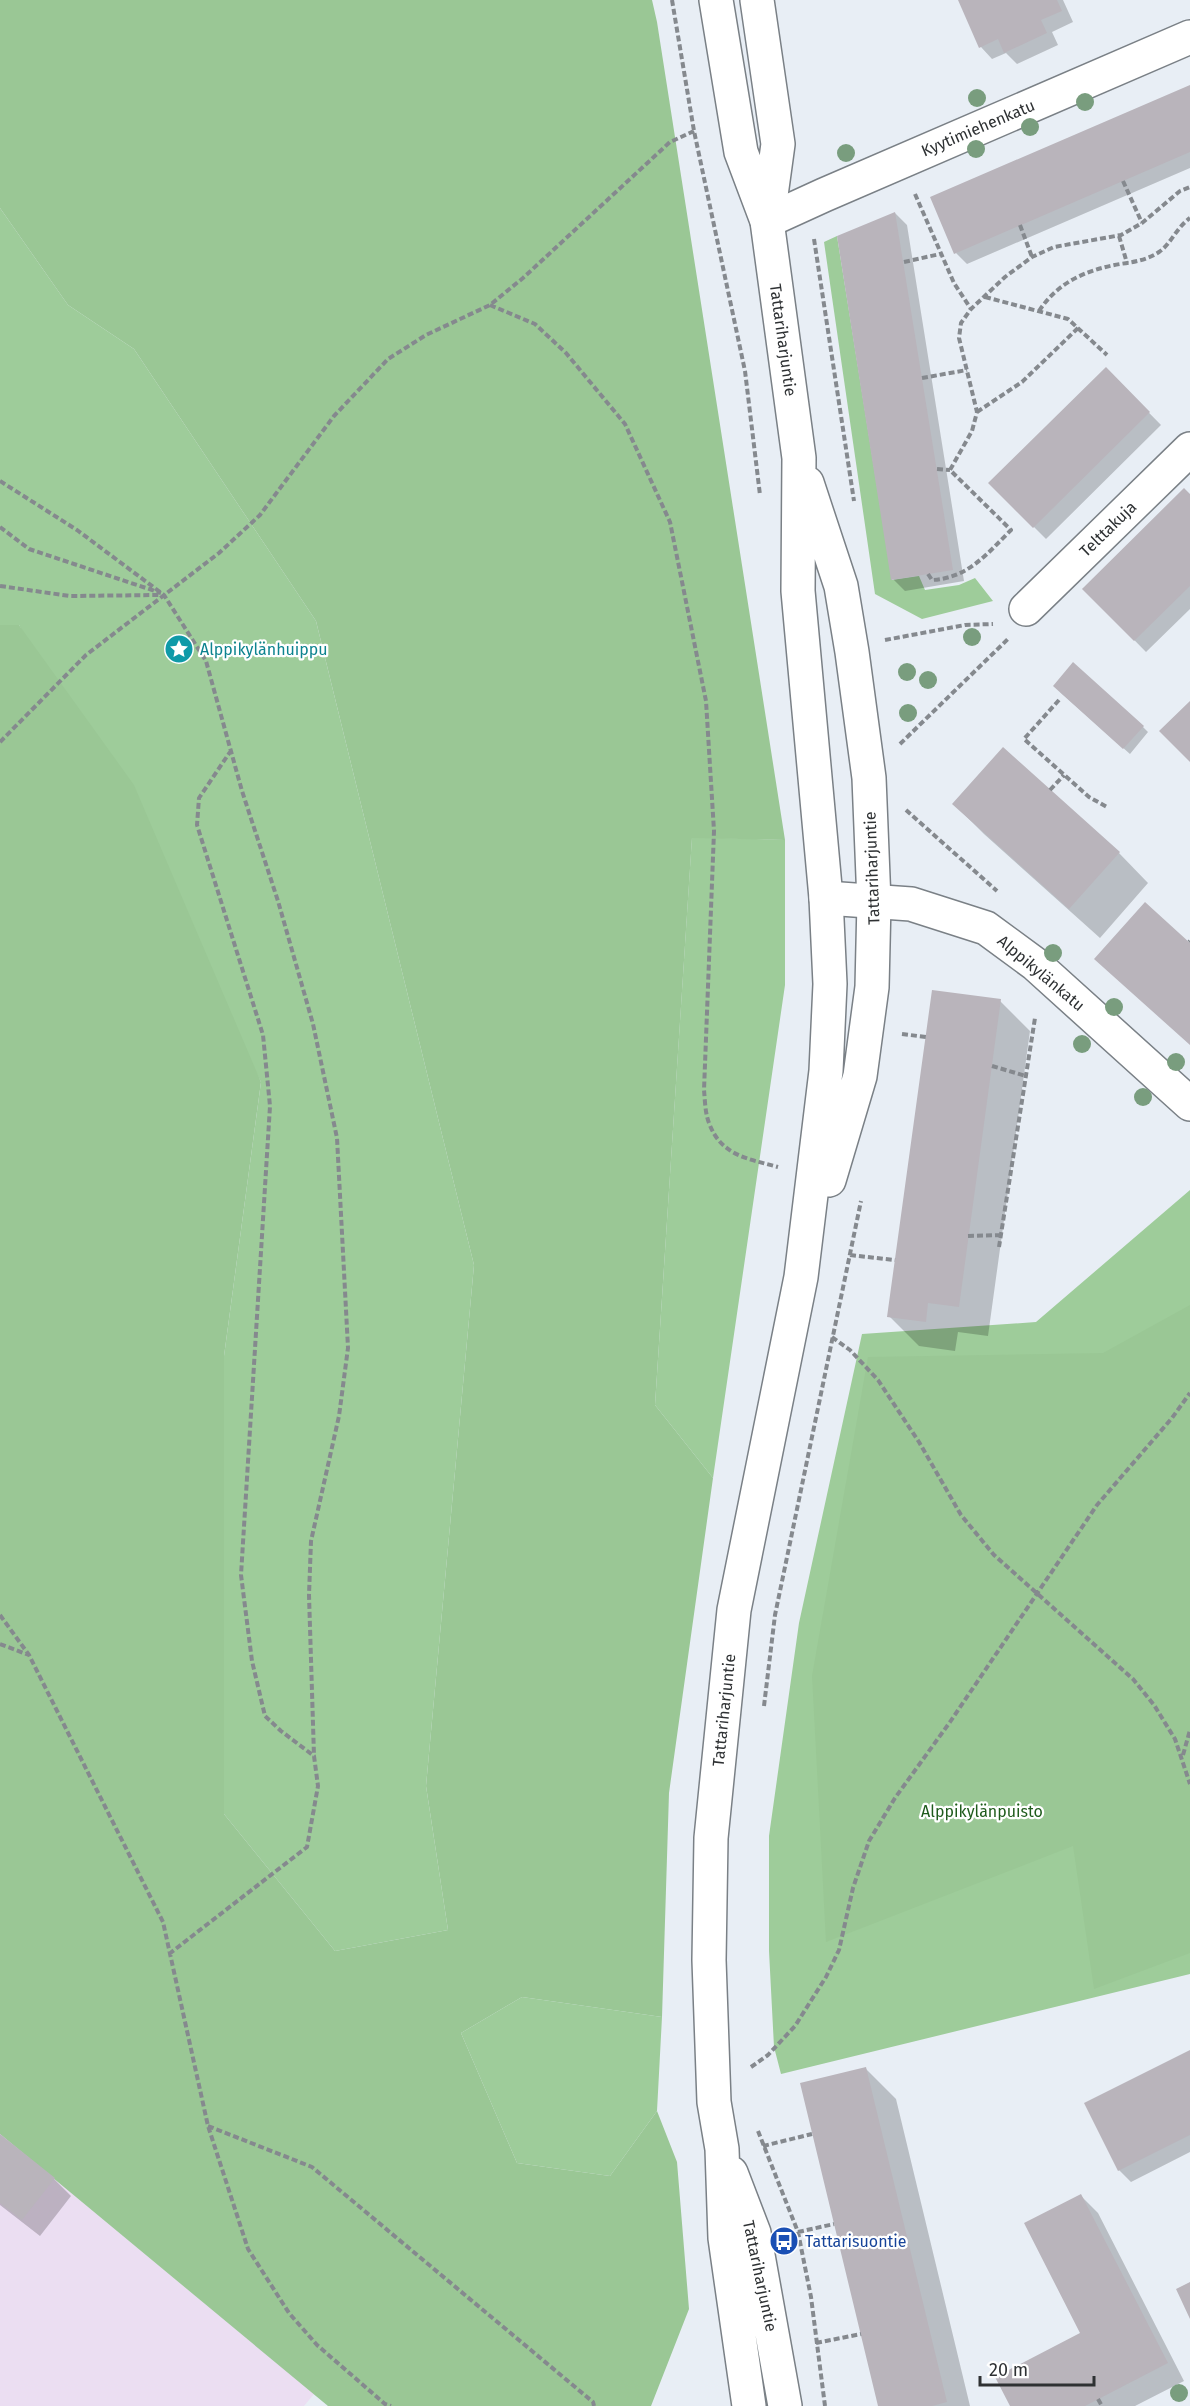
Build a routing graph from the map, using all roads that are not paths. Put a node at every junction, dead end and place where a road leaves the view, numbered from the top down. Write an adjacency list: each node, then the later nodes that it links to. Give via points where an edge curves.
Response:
1 (716, 0): 4 (main road, Tattariharjuntie, via 741,152)
2 (757, 0): 4 (main road, Tattariharjuntie, via 778,144)
3 (1190, 37): 4 (main road, Kyytimiehenkatu)
4 (767, 222): 6 (main road, Tattariharjuntie)
5 (1190, 449): 7 (main road, Telttakuja)
6 (799, 458): 8 (main road, Tattariharjuntie, via 798,601); 9 (main road, Tattariharjuntie, via 841,586 869,778)
7 (1026, 609)
8 (826, 898): 9 (main road, Alppikylänkatu); 11 (main road, Tattariharjuntie, via 830,984 826,1071)
9 (874, 902): 10 (main road, Alppikylänkatu, via 911,904 986,928 1035,964); 11 (main road, Tattariharjuntie, via 873,987 860,1076)
10 (1190, 1104)
11 (801, 1277): 12 (main road, Tattariharjuntie, via 735,1610 711,1838 710,2033 714,2102)
12 (722, 2149): 13 (main road, Tattariharjuntie, via 725,2238); 14 (main road, Tattariharjuntie, via 754,2233)
13 (749, 2406)
14 (785, 2406)

